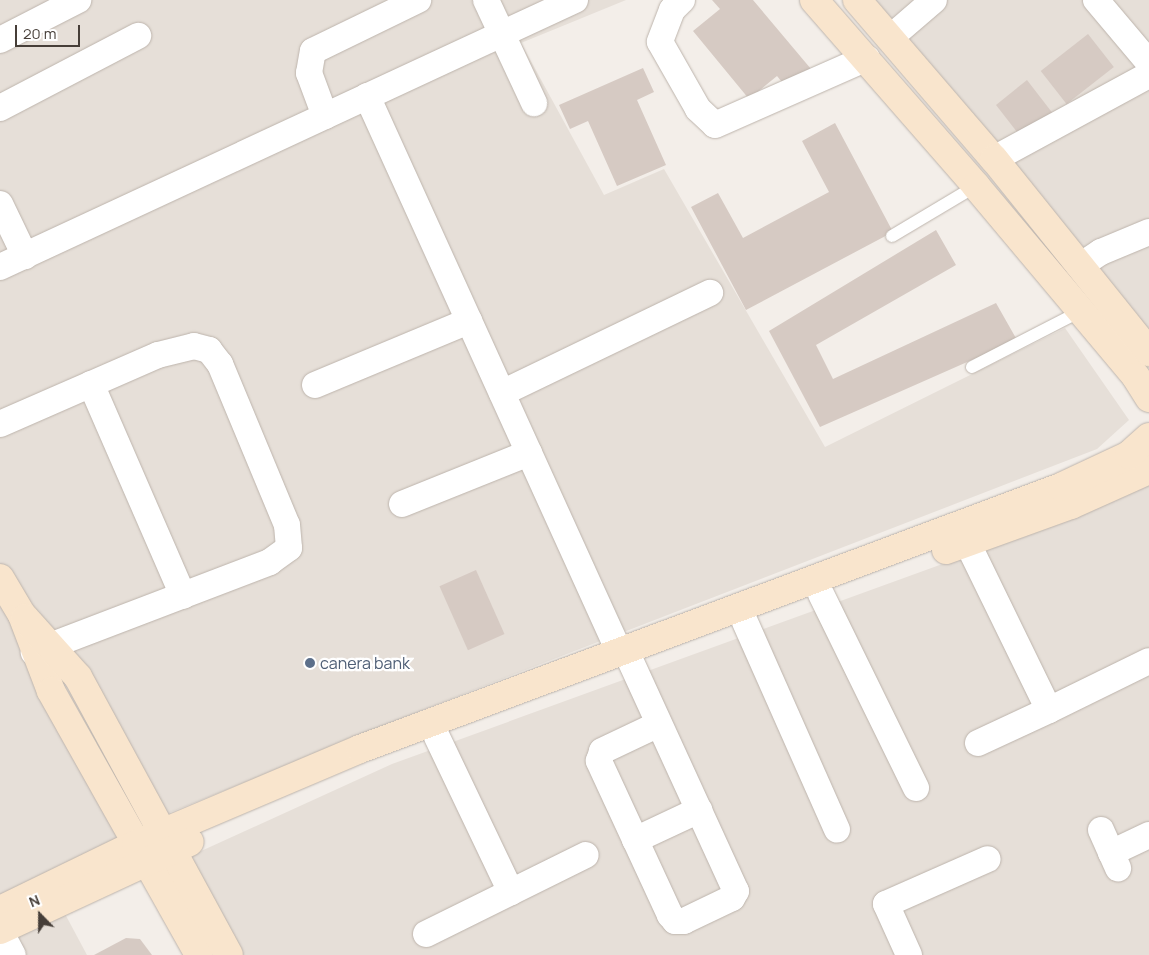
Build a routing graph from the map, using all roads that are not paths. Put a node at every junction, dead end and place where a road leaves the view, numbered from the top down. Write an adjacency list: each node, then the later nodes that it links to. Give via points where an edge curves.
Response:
1 (78, 0): 13 (street)
2 (418, 0): 20 (street, via 313,51 309,73)
3 (486, 0): 10 (street)
4 (575, 0): 10 (street)
5 (682, 0): 14 (street, via 672,10 660,42 698,109 715,125)
6 (814, 0): 14 (main road)
7 (857, 0): 12 (main road)
8 (934, 0): 12 (street)
9 (1096, 0): 15 (street)
10 (502, 34): 17 (street); 18 (street)
11 (138, 36): 19 (street)
12 (890, 38): 21 (main road)
13 (0, 40)
14 (867, 58): 22 (main road)
15 (1149, 63)
16 (1149, 75): 21 (street)
17 (367, 96): 20 (street); 31 (street)
18 (534, 103)
19 (0, 108)
20 (325, 116): 26 (street)
21 (994, 159): 27 (main road)
22 (976, 186): 25 (lane); 30 (main road)
23 (0, 204): 26 (street)
24 (1149, 232): 27 (street, via 1101,252)
25 (892, 236)
26 (25, 256): 28 (street)
27 (1080, 266): 32 (main road)
28 (0, 267)
29 (710, 293): 36 (street)
30 (1081, 311): 33 (lane); 37 (main road)
31 (469, 321): 35 (street); 36 (street)
32 (1149, 352)
33 (972, 367)
34 (91, 384): 38 (street); 46 (street); 46 (street, via 158,355 194,346 209,350 220,364 286,525 288,548 270,562)
35 (315, 385)
36 (502, 393): 40 (street)
37 (1149, 398)
38 (0, 424)
39 (1149, 437): 49 (main road, via 1129,455 1061,487)
40 (529, 453): 42 (street); 49 (street)
41 (1149, 470): 43 (main road, via 1070,505)
42 (402, 504)
43 (967, 542): 45 (main road); 51 (street)
44 (0, 578): 48 (main road)
45 (821, 594): 47 (main road); 55 (street)
46 (183, 596): 48 (street)
47 (745, 622): 49 (main road); 57 (street)
48 (43, 648): 60 (main road, via 78,677); 62 (main road, via 51,691)
49 (625, 656): 52 (street); 53 (main road); 60 (main road, via 360,749)
50 (1149, 661): 51 (street)
51 (1049, 710): 54 (street)
52 (659, 724): 56 (street); 59 (street, via 599,755)
53 (436, 737): 60 (main road); 65 (street)
54 (978, 743)
55 (916, 788)
56 (699, 810): 59 (street); 59 (street, via 736,891 732,898 684,921 675,921 670,915)
57 (837, 830)
58 (1149, 836): 61 (street)
59 (635, 840)
60 (167, 842): 62 (main road); 71 (main road)
61 (1110, 850)
62 (141, 853): 66 (main road); 67 (main road); 70 (main road)
63 (586, 855): 65 (street)
64 (988, 859): 72 (street, via 886,904)
65 (511, 892): 68 (street)
66 (0, 910)
67 (0, 930): 69 (street)
68 (426, 934)
69 (13, 955)
70 (199, 955)
71 (229, 955)
72 (909, 955)

